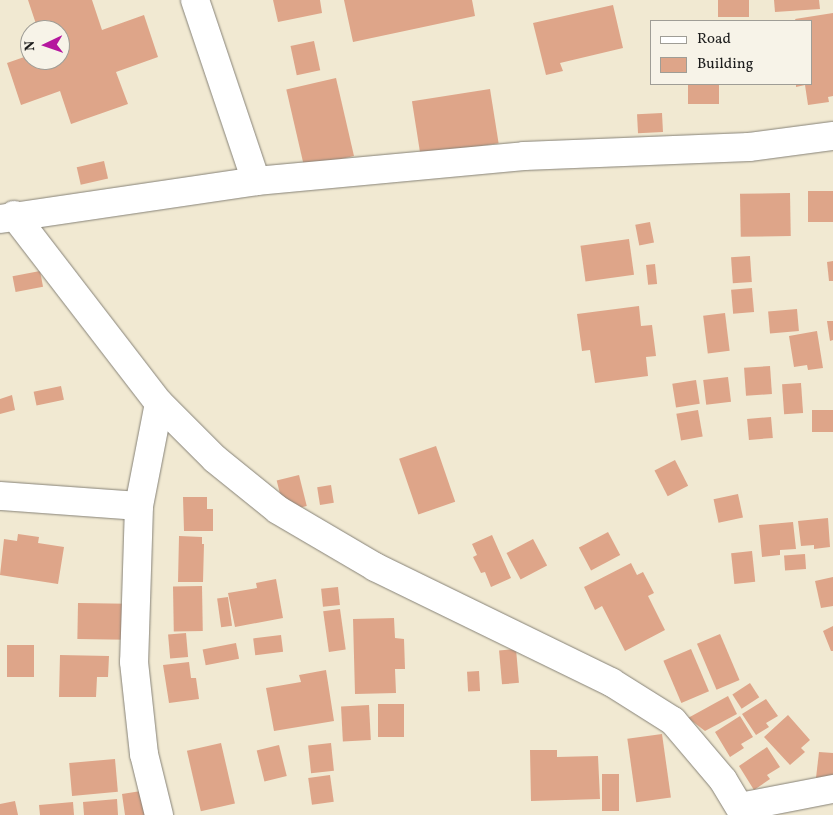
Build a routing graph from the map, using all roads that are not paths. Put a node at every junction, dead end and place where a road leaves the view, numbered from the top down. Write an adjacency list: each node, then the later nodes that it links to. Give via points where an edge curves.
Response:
1 (195, 0): 3 (street)
2 (833, 136): 3 (street, via 749,147 524,156)
3 (256, 181): 4 (street)
4 (7, 217): 5 (street)
5 (158, 403): 7 (street); 9 (street, via 215,459 278,510 375,567 611,682 673,721 723,780)
6 (0, 496): 7 (street)
7 (139, 506): 10 (street, via 134,662 144,754)
8 (833, 789): 9 (street)
9 (742, 811)
10 (159, 815)

